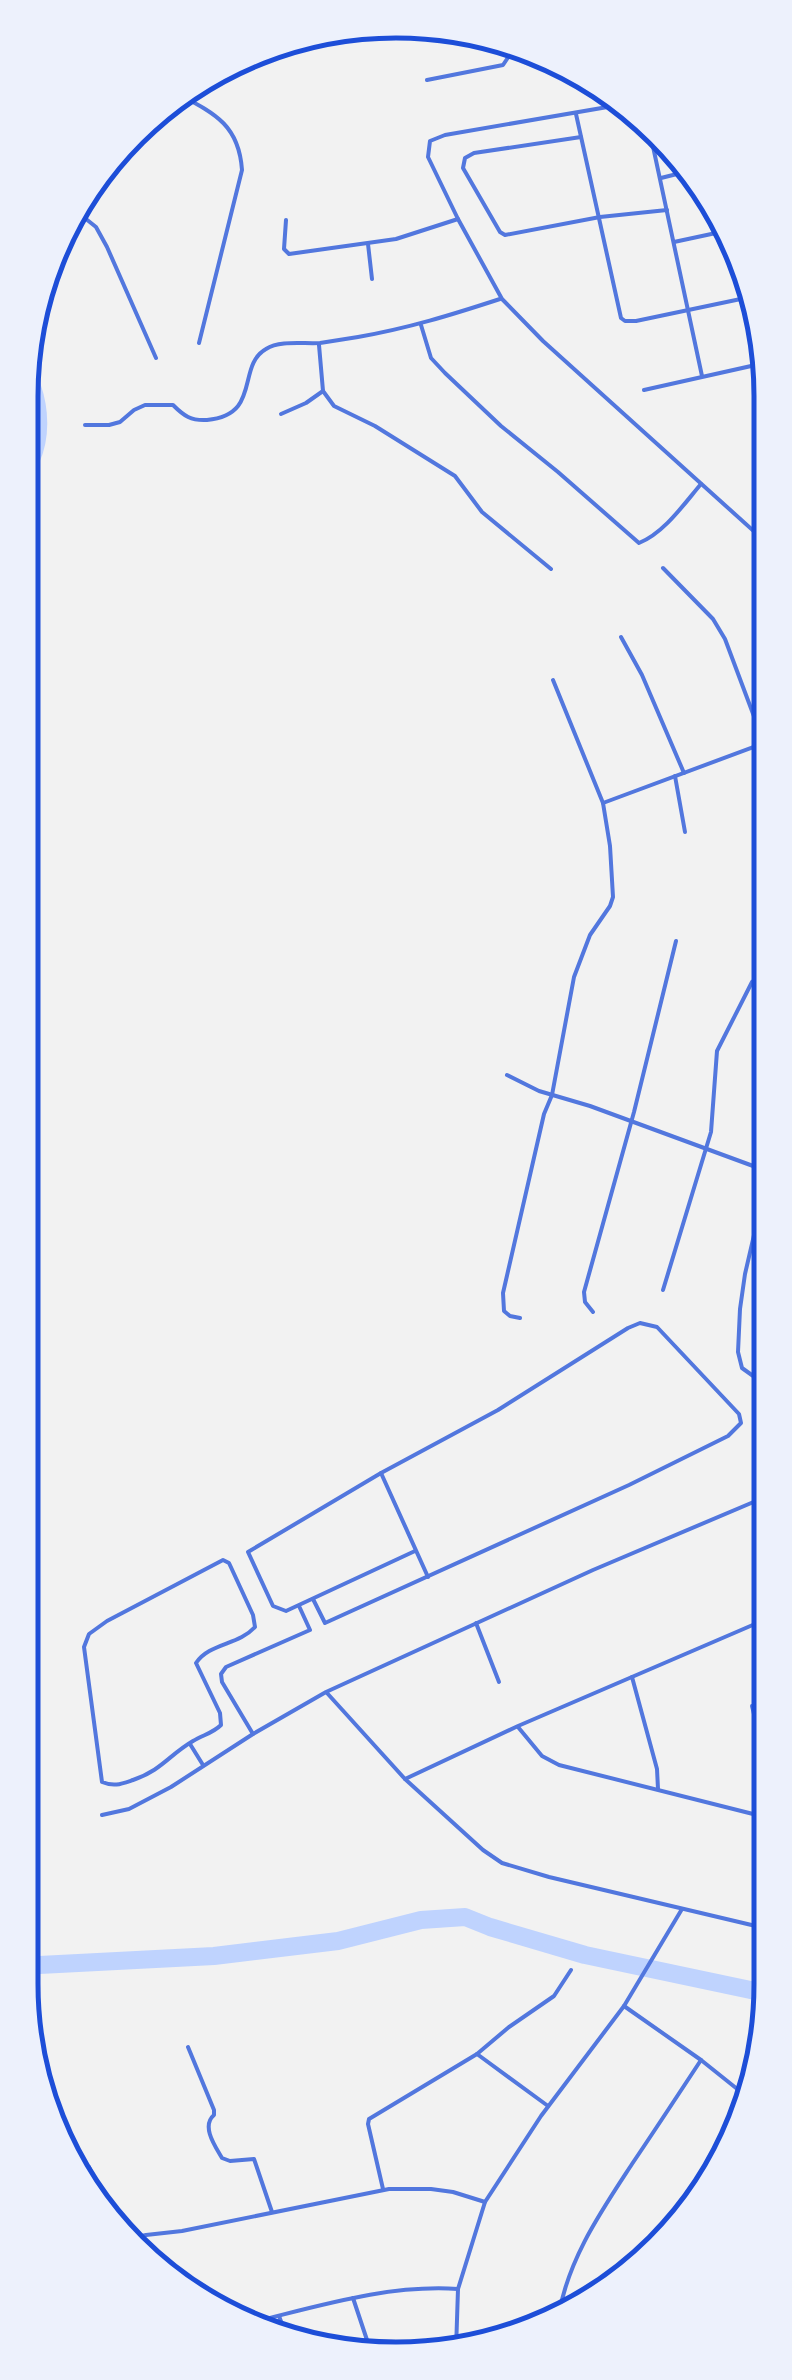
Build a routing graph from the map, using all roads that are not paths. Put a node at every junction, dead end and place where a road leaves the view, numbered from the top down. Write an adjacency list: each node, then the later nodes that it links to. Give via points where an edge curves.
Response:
1 (509, 56): 2 (street, via 504,65)
2 (427, 80)
3 (193, 101): 23 (street, via 231,130 242,170)
4 (608, 107): 5 (street)
5 (576, 114): 6 (street); 13 (street, via 430,140 428,157)
6 (582, 137): 11 (street); 11 (street, via 487,151 465,158 463,168 506,235)
7 (653, 147): 9 (street)
8 (677, 174): 9 (street)
9 (660, 178): 10 (street)
10 (666, 210): 11 (street); 16 (street)
11 (600, 217): 21 (street, via 625,321)
12 (85, 219): 25 (street, via 102,237)
13 (458, 219): 17 (street); 19 (street)
14 (286, 220): 17 (street, via 289,254)
15 (716, 233): 16 (street)
16 (674, 242): 21 (street)
17 (368, 244): 18 (street)
18 (372, 280)
19 (502, 298): 22 (street); 32 (street)
20 (741, 299): 21 (street)
21 (687, 309): 27 (street)
22 (422, 325): 24 (street); 32 (street, via 432,358 445,373 630,538 648,539)
23 (200, 343)
24 (318, 343): 29 (street); 31 (street, via 260,353 238,404 223,418 197,421 173,405 144,405 120,422)
25 (156, 358)
26 (753, 365): 27 (street)
27 (702, 376): 28 (street)
28 (644, 390)
29 (323, 391): 30 (street); 35 (street, via 334,406 455,476 482,512)
30 (281, 414)
31 (85, 425)
32 (703, 486): 33 (street)
33 (754, 531)
34 (663, 568): 38 (street, via 714,619)
35 (551, 569)
36 (621, 637): 40 (street)
37 (554, 680): 42 (street)
38 (754, 714)
39 (754, 747): 40 (street)
40 (683, 769): 41 (street)
41 (675, 776): 42 (street); 43 (street)
42 (601, 797): 47 (street, via 614,896 574,977)
43 (685, 832)
44 (676, 941): 48 (street)
45 (754, 981): 49 (street, via 717,1051)
46 (506, 1074): 47 (street)
47 (552, 1095): 48 (street); 54 (street, via 503,1293 504,1311)
48 (631, 1121): 49 (street); 53 (street, via 584,1292)
49 (706, 1148): 50 (street); 52 (street)
50 (754, 1166)
51 (754, 1235): 55 (street, via 738,1352 742,1368)
52 (663, 1290)
53 (594, 1312)
54 (520, 1318)
55 (754, 1377)
56 (381, 1473): 58 (street); 59 (street, via 640,1323 657,1327 739,1414 741,1423 728,1436); 61 (street, via 248,1552 273,1606)
57 (754, 1501): 62 (street)
58 (416, 1551): 59 (street); 60 (street)
59 (428, 1577): 60 (street, via 325,1623)
60 (313, 1599): 61 (street)
61 (299, 1606): 70 (street, via 310,1630 220,1674)
62 (476, 1623): 65 (street); 66 (street)
63 (754, 1624): 64 (street)
64 (632, 1676): 69 (street); 74 (street)
65 (499, 1682)
66 (326, 1692): 70 (street); 73 (street)
67 (752, 1706): 68 (street)
68 (754, 1714)
69 (518, 1726): 73 (street); 74 (street, via 542,1756 559,1765)
70 (253, 1734): 72 (street)
71 (189, 1742): 71 (street, via 216,1730 222,1719 196,1663 255,1626 223,1560 107,1621 84,1647 102,1782 116,1785 150,1774); 72 (street)
72 (203, 1765): 76 (street, via 129,1810)
73 (406, 1779): 77 (street, via 502,1863)
74 (658, 1789): 75 (street)
75 (754, 1814)
76 (102, 1815)
77 (682, 1909): 78 (street); 80 (street)
78 (754, 1925)
79 (571, 1970): 82 (street, via 554,1996)
80 (624, 2006): 83 (street); 85 (street)
81 (188, 2047): 90 (street, via 214,2110 207,2125 218,2151 230,2161 254,2160)
82 (478, 2054): 85 (street); 88 (street, via 369,2119)
83 (702, 2060): 84 (street); 94 (street, via 600,2214)
84 (738, 2090)
85 (548, 2106): 89 (street)
86 (89, 2167): 87 (street)
87 (90, 2170)
88 (384, 2190): 89 (street, via 454,2192); 90 (street)
89 (485, 2202): 92 (street)
90 (272, 2212): 91 (street)
91 (142, 2236)
92 (458, 2289): 93 (street, via 424,2286); 98 (street)
93 (353, 2298): 95 (street); 99 (street)
94 (561, 2303)
95 (279, 2316): 96 (street); 97 (street)
96 (269, 2319)
97 (282, 2323)
98 (456, 2337)
99 (367, 2341)

